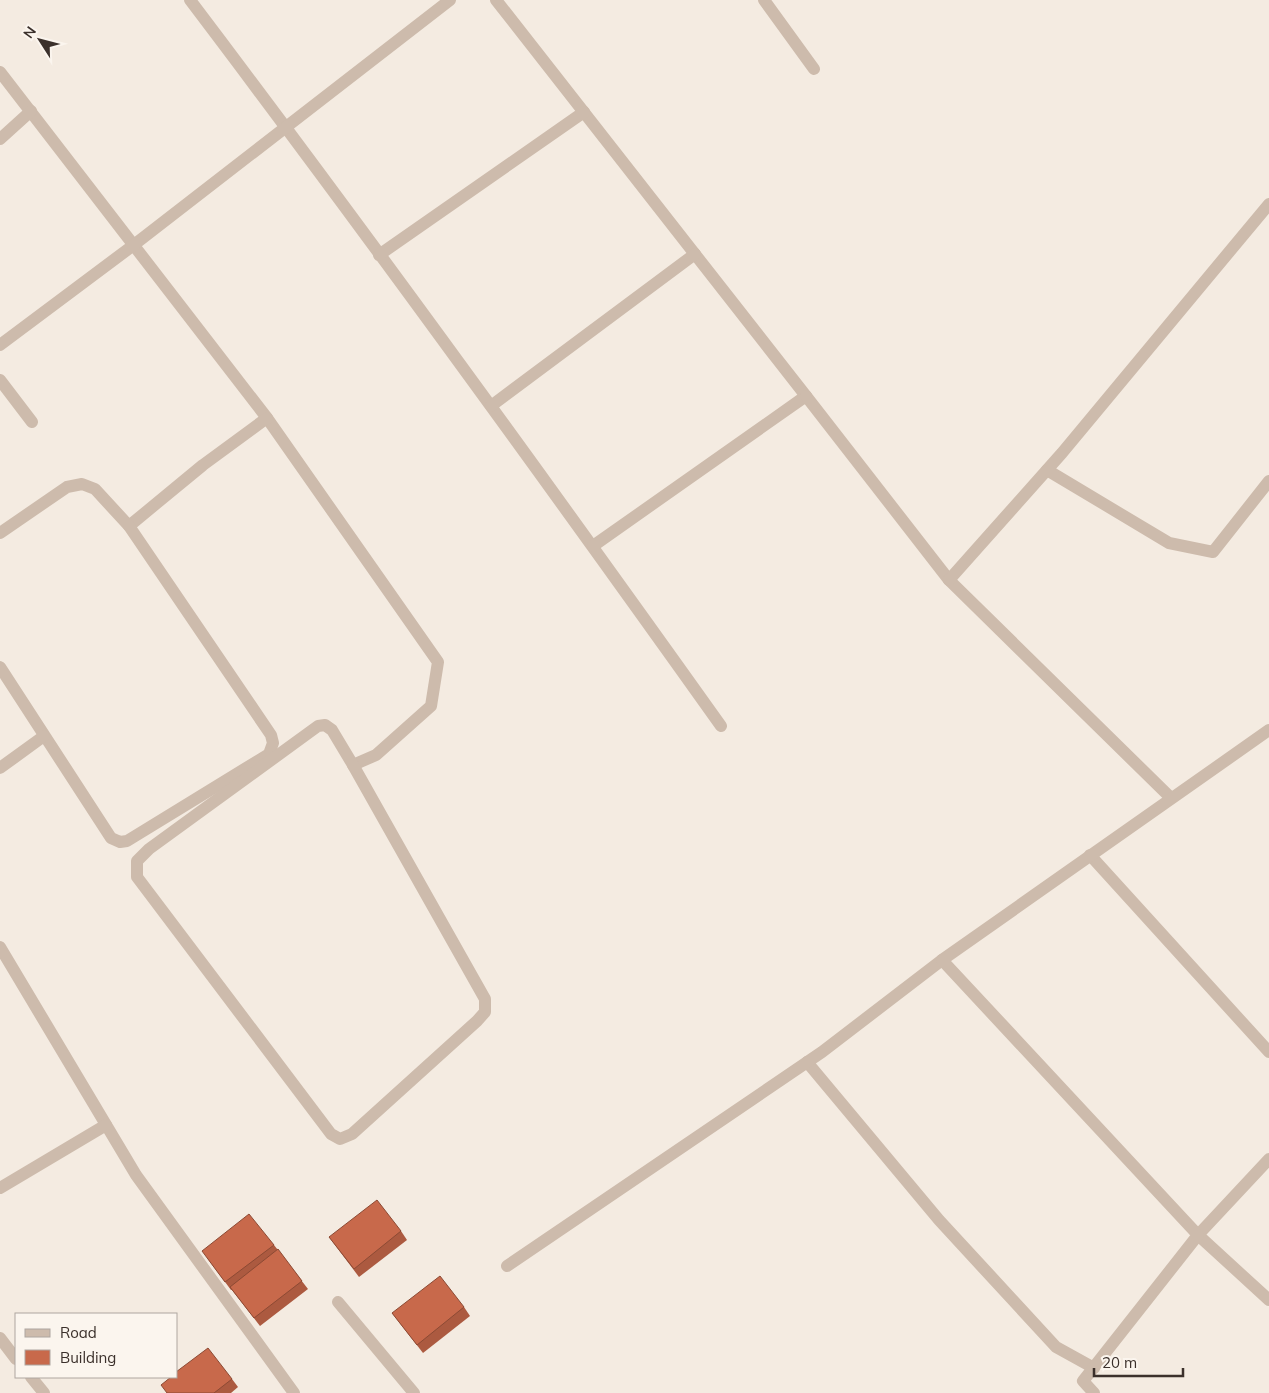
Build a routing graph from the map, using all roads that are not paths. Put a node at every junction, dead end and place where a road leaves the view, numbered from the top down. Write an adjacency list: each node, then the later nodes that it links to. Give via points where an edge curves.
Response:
1 (190, 0): 9 (street)
2 (450, 0): 9 (street)
3 (496, 0): 8 (street)
4 (764, 0): 5 (street)
5 (814, 69)
6 (0, 72): 7 (street)
7 (31, 111): 10 (street); 12 (street)
8 (584, 112): 13 (street); 14 (street)
9 (286, 126): 12 (street); 13 (street)
10 (0, 139)
11 (1269, 204): 21 (street)
12 (135, 244): 15 (street); 19 (street)
13 (379, 254): 18 (street)
14 (695, 254): 17 (street); 18 (street)
15 (0, 345)
16 (0, 380): 20 (street)
17 (806, 396): 25 (street); 26 (street)
18 (491, 406): 25 (street)
19 (267, 418): 23 (street); 31 (street, via 438,662 431,706 376,756)
20 (32, 422)
21 (1047, 470): 22 (street, via 1169,543 1213,552); 26 (street)
22 (1269, 481)
23 (129, 526): 24 (street, via 95,488 82,484 67,487); 30 (street, via 271,735 273,743 269,754 128,841 120,842 111,838)
24 (0, 533)
25 (593, 546): 28 (street)
26 (949, 580): 33 (street)
27 (0, 667): 30 (street)
28 (721, 726)
29 (1269, 730): 33 (street)
30 (44, 736): 32 (street)
31 (353, 765): 31 (street, via 332,730 325,725 318,726 137,861 137,877 331,1134 340,1139 352,1134 485,1012 485,999)
32 (0, 768)
33 (1171, 798): 34 (street)
34 (1090, 855): 36 (street); 37 (street)
35 (0, 947): 39 (street)
36 (942, 960): 38 (street); 42 (street)
37 (1269, 1052)
38 (807, 1062): 43 (street); 48 (street, via 939,1220 1056,1346)
39 (106, 1125): 41 (street); 51 (street, via 136,1175)
40 (1269, 1159): 42 (street)
41 (0, 1188)
42 (1198, 1234): 44 (street); 48 (street)
43 (506, 1266)
44 (1269, 1300)
45 (338, 1302): 52 (street)
46 (0, 1338): 47 (street)
47 (15, 1359)
48 (1094, 1368): 53 (street, via 1083,1381)
49 (31, 1378): 50 (street)
50 (44, 1393)
51 (294, 1393)
52 (414, 1393)
53 (1094, 1393)

